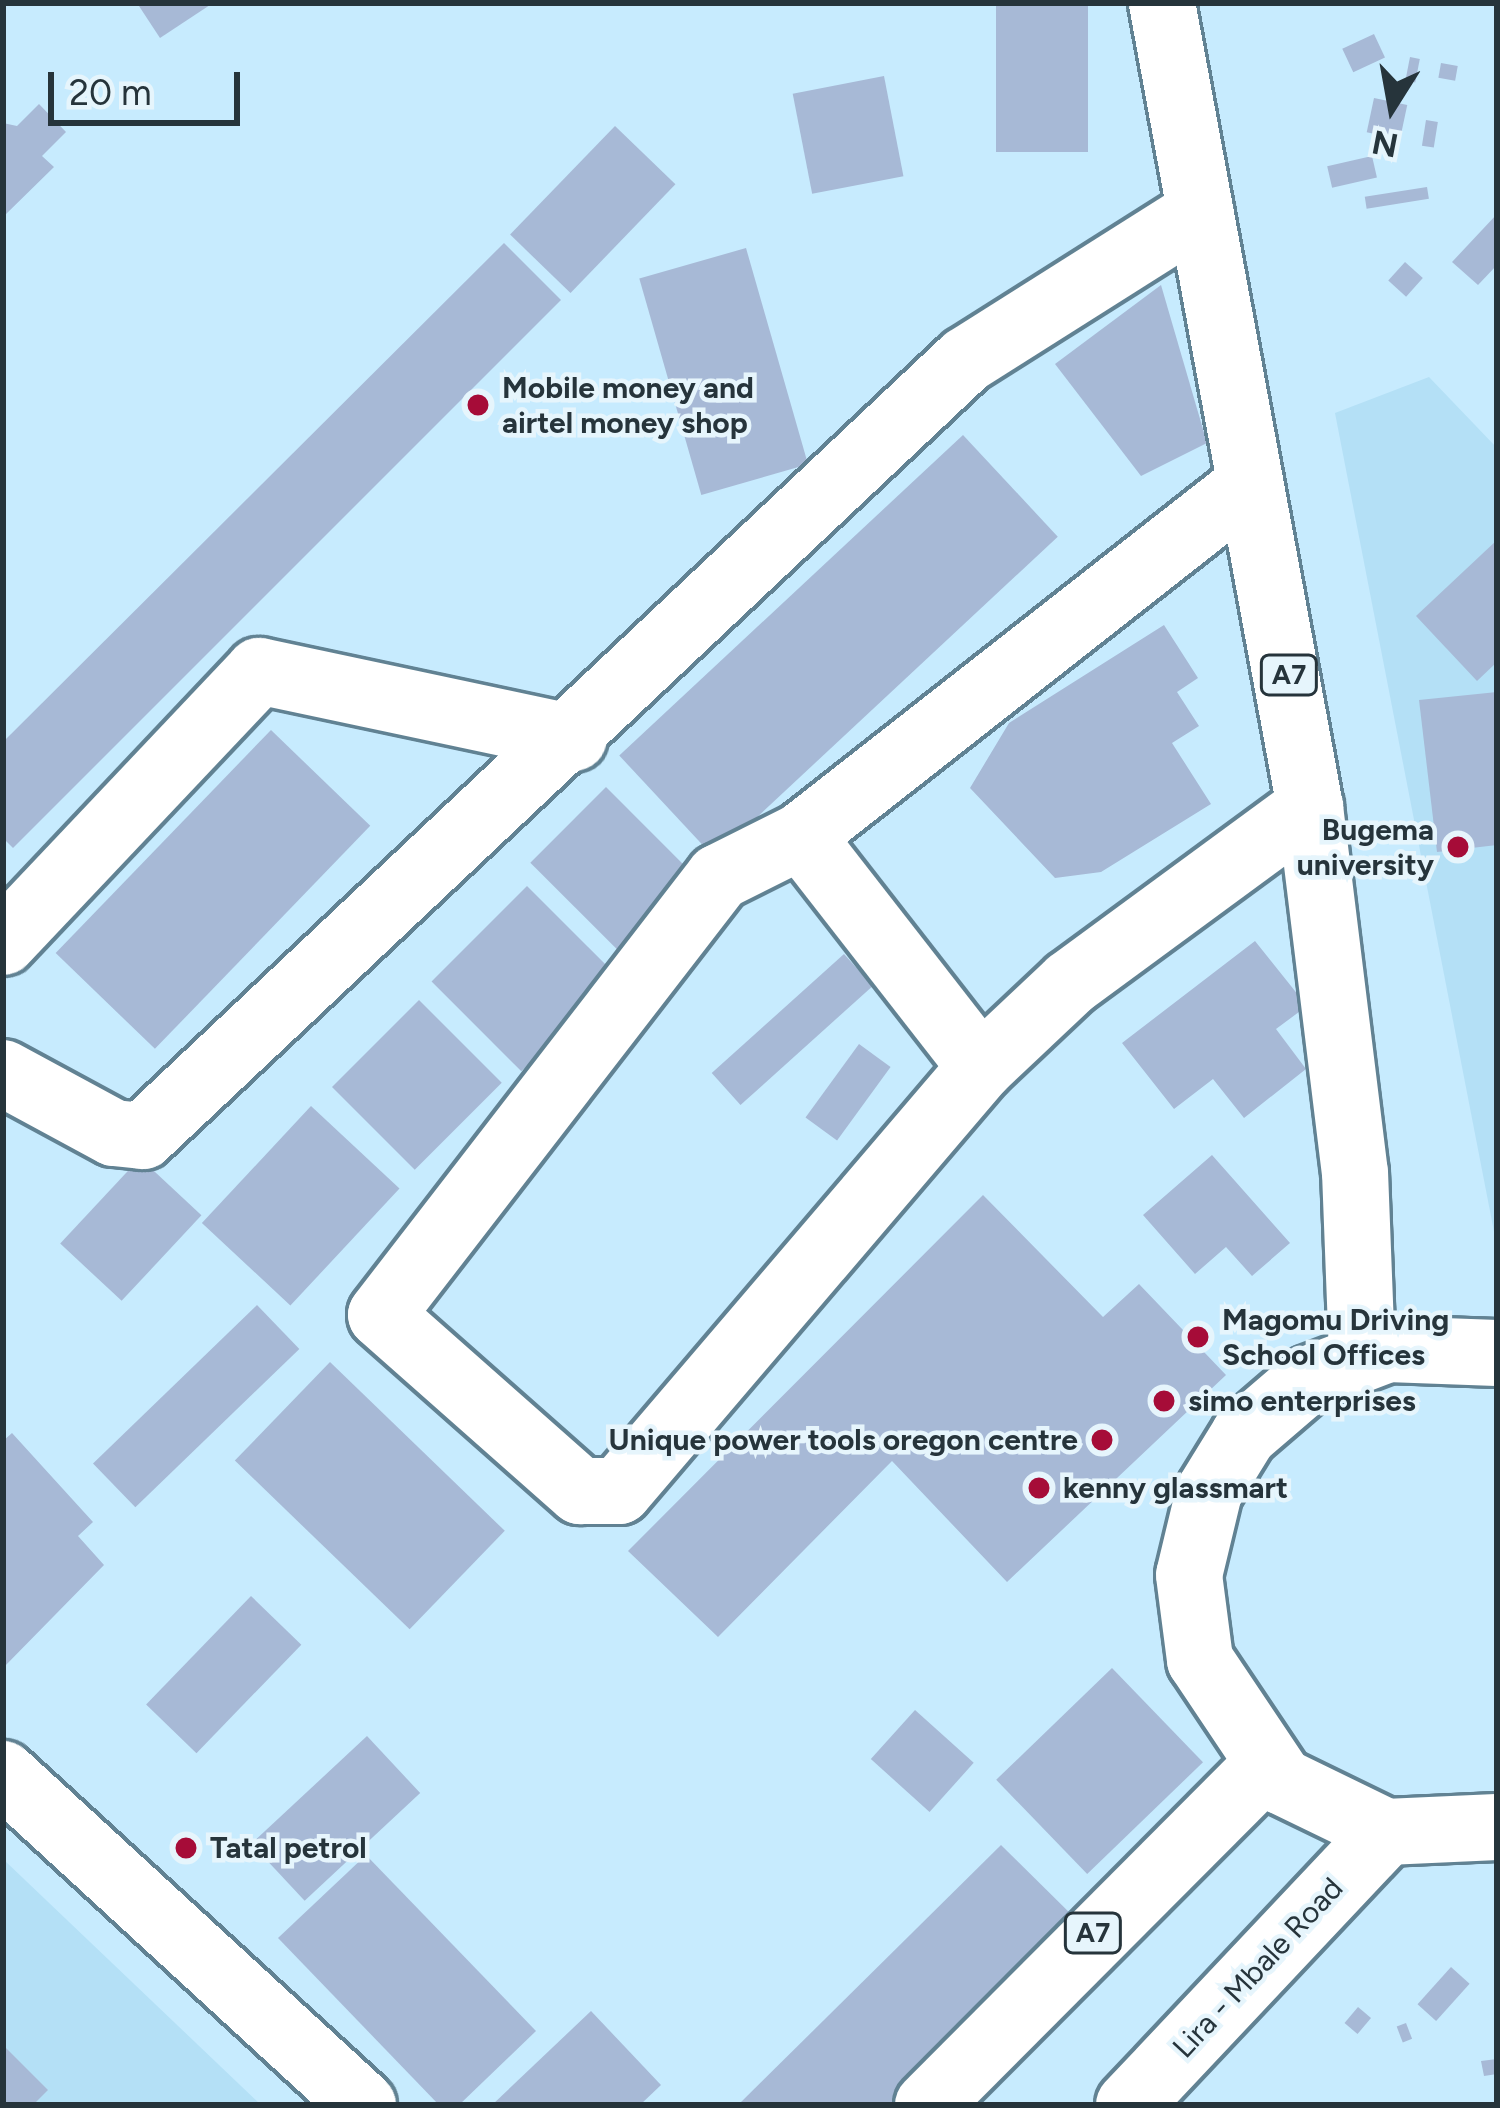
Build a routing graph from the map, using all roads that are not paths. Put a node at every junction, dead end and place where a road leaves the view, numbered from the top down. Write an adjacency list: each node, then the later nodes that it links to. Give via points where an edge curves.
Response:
1 (1162, 3): 2 (main road, A7)
2 (1200, 212): 3 (main road, A7); 4 (main road, via 966,359)
3 (1250, 484): 5 (main road, A7); 6 (main road)
4 (574, 738): 7 (main road, via 259,671); 9 (main road, via 143,1136 114,1133)
5 (1310, 807): 8 (main road, via 1070,982); 10 (main road, A7, via 1355,1172)
6 (801, 836): 8 (main road); 8 (main road, via 719,877 381,1315 580,1491 620,1491)
7 (3, 942)
8 (981, 1067)
9 (3, 1073)
10 (1362, 1353): 11 (main road); 12 (main road, via 1309,1379 1244,1436 1209,1492 1190,1575 1200,1660)
11 (1497, 1353)
12 (1264, 1767): 15 (main road); 17 (main road, A7)
13 (3, 1774): 16 (main road)
14 (1497, 1828): 15 (main road)
15 (1386, 1832): 18 (main road, Lira - Mbale Road)
16 (363, 2105)
17 (928, 2105)
18 (1129, 2105)

